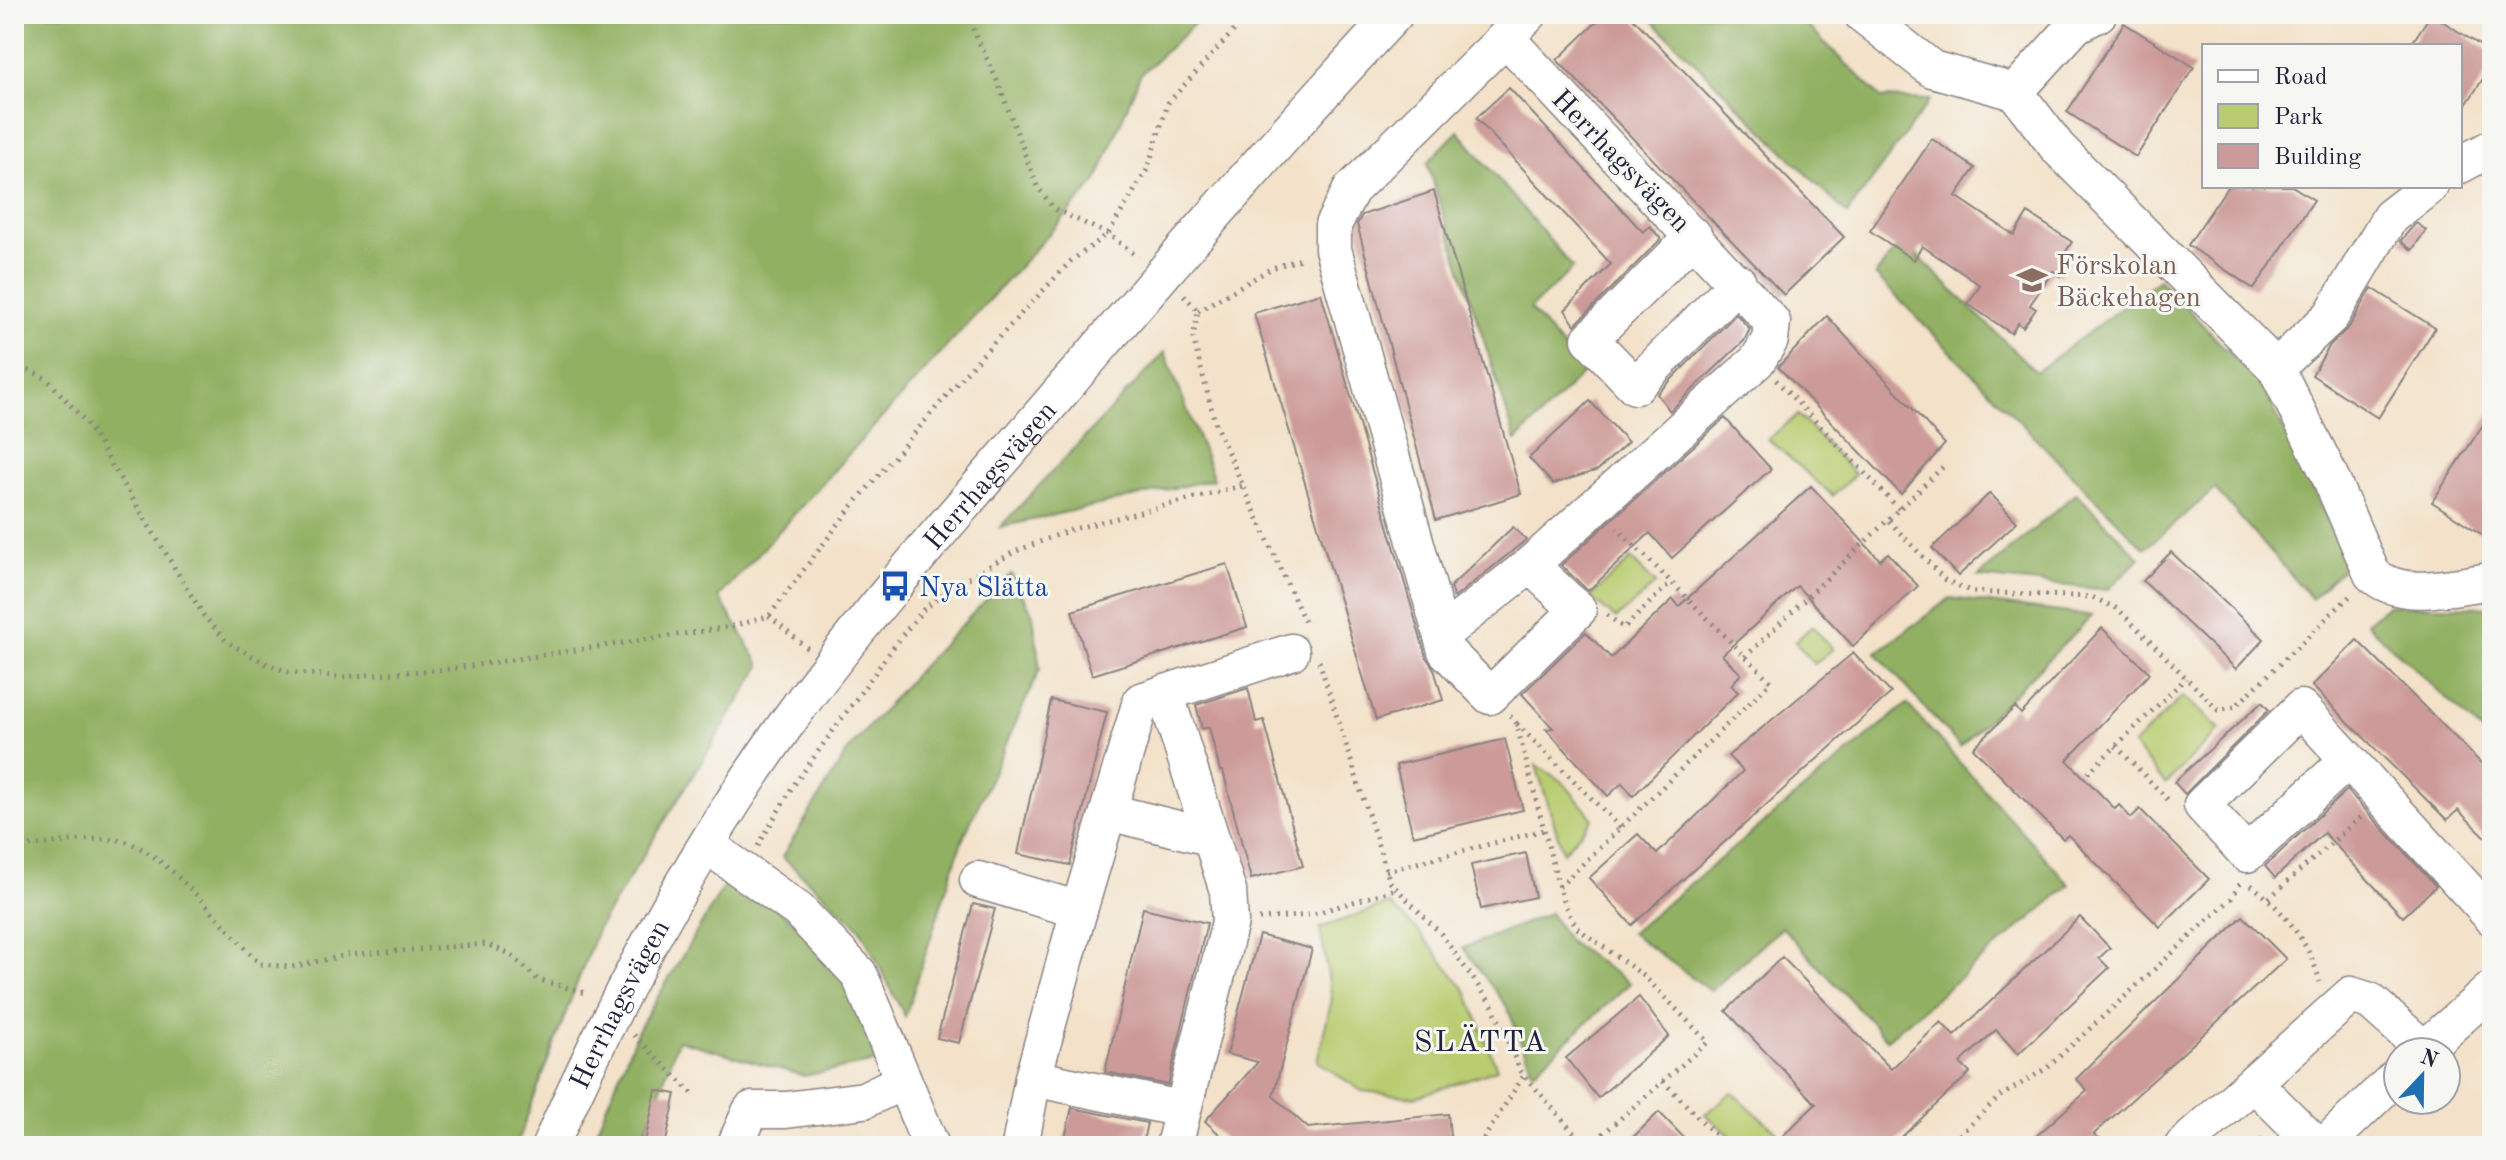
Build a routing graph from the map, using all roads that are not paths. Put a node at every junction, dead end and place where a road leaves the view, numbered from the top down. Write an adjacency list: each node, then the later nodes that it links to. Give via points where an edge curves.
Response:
1 (1395, 14): 20 (street, Herrhagsvägen, via 1190,243 830,667 746,781)
2 (1862, 14): 5 (street, via 1932,69)
3 (2098, 14): 5 (street, via 2076,25)
4 (1517, 26): 9 (street, Herrhagsvägen); 14 (street, Herrhagsvägen, via 1351,190 1333,225 1333,249)
5 (2015, 92): 11 (street, via 2058,148)
6 (2492, 148): 7 (street)
7 (2462, 164)
8 (2427, 188): 11 (street, via 2390,217 2331,316)
9 (1694, 236): 10 (street, Herrhagsvägen); 10 (street, via 1590,339 1635,386)
10 (1738, 282): 12 (street, Herrhagsvägen, via 1772,322 1770,340 1757,361)
11 (2276, 368): 13 (street, via 2372,574 2384,586 2411,590)
12 (1530, 565): 14 (street); 14 (street, via 1578,610 1490,696)
13 (2492, 581)
14 (1444, 642)
15 (1306, 649): 16 (street)
16 (1165, 693): 18 (street, via 1141,701); 19 (street)
17 (2348, 760): 17 (street, via 2301,708 2202,805 2247,854); 23 (street)
18 (1109, 812): 19 (street); 22 (street)
19 (1209, 837): 31 (street, via 1228,891 1230,922)
20 (707, 845): 28 (street, via 798,910 859,974); 32 (street, Herrhagsvägen, via 612,1012)
21 (978, 880): 22 (street)
22 (1079, 910): 27 (street)
23 (2492, 917)
24 (2492, 989): 26 (street)
25 (2407, 1036): 29 (street, via 2364,997 2351,995)
26 (2439, 1036)
27 (1033, 1078): 31 (street); 35 (street)
28 (903, 1081): 33 (street, via 864,1100 751,1110); 34 (street)
29 (2254, 1083): 30 (street, via 2318,1145 2330,1143); 36 (street)
30 (2382, 1091)
31 (1181, 1133)
32 (550, 1146)
33 (735, 1146)
34 (931, 1146)
35 (1020, 1146)
36 (2183, 1146)

